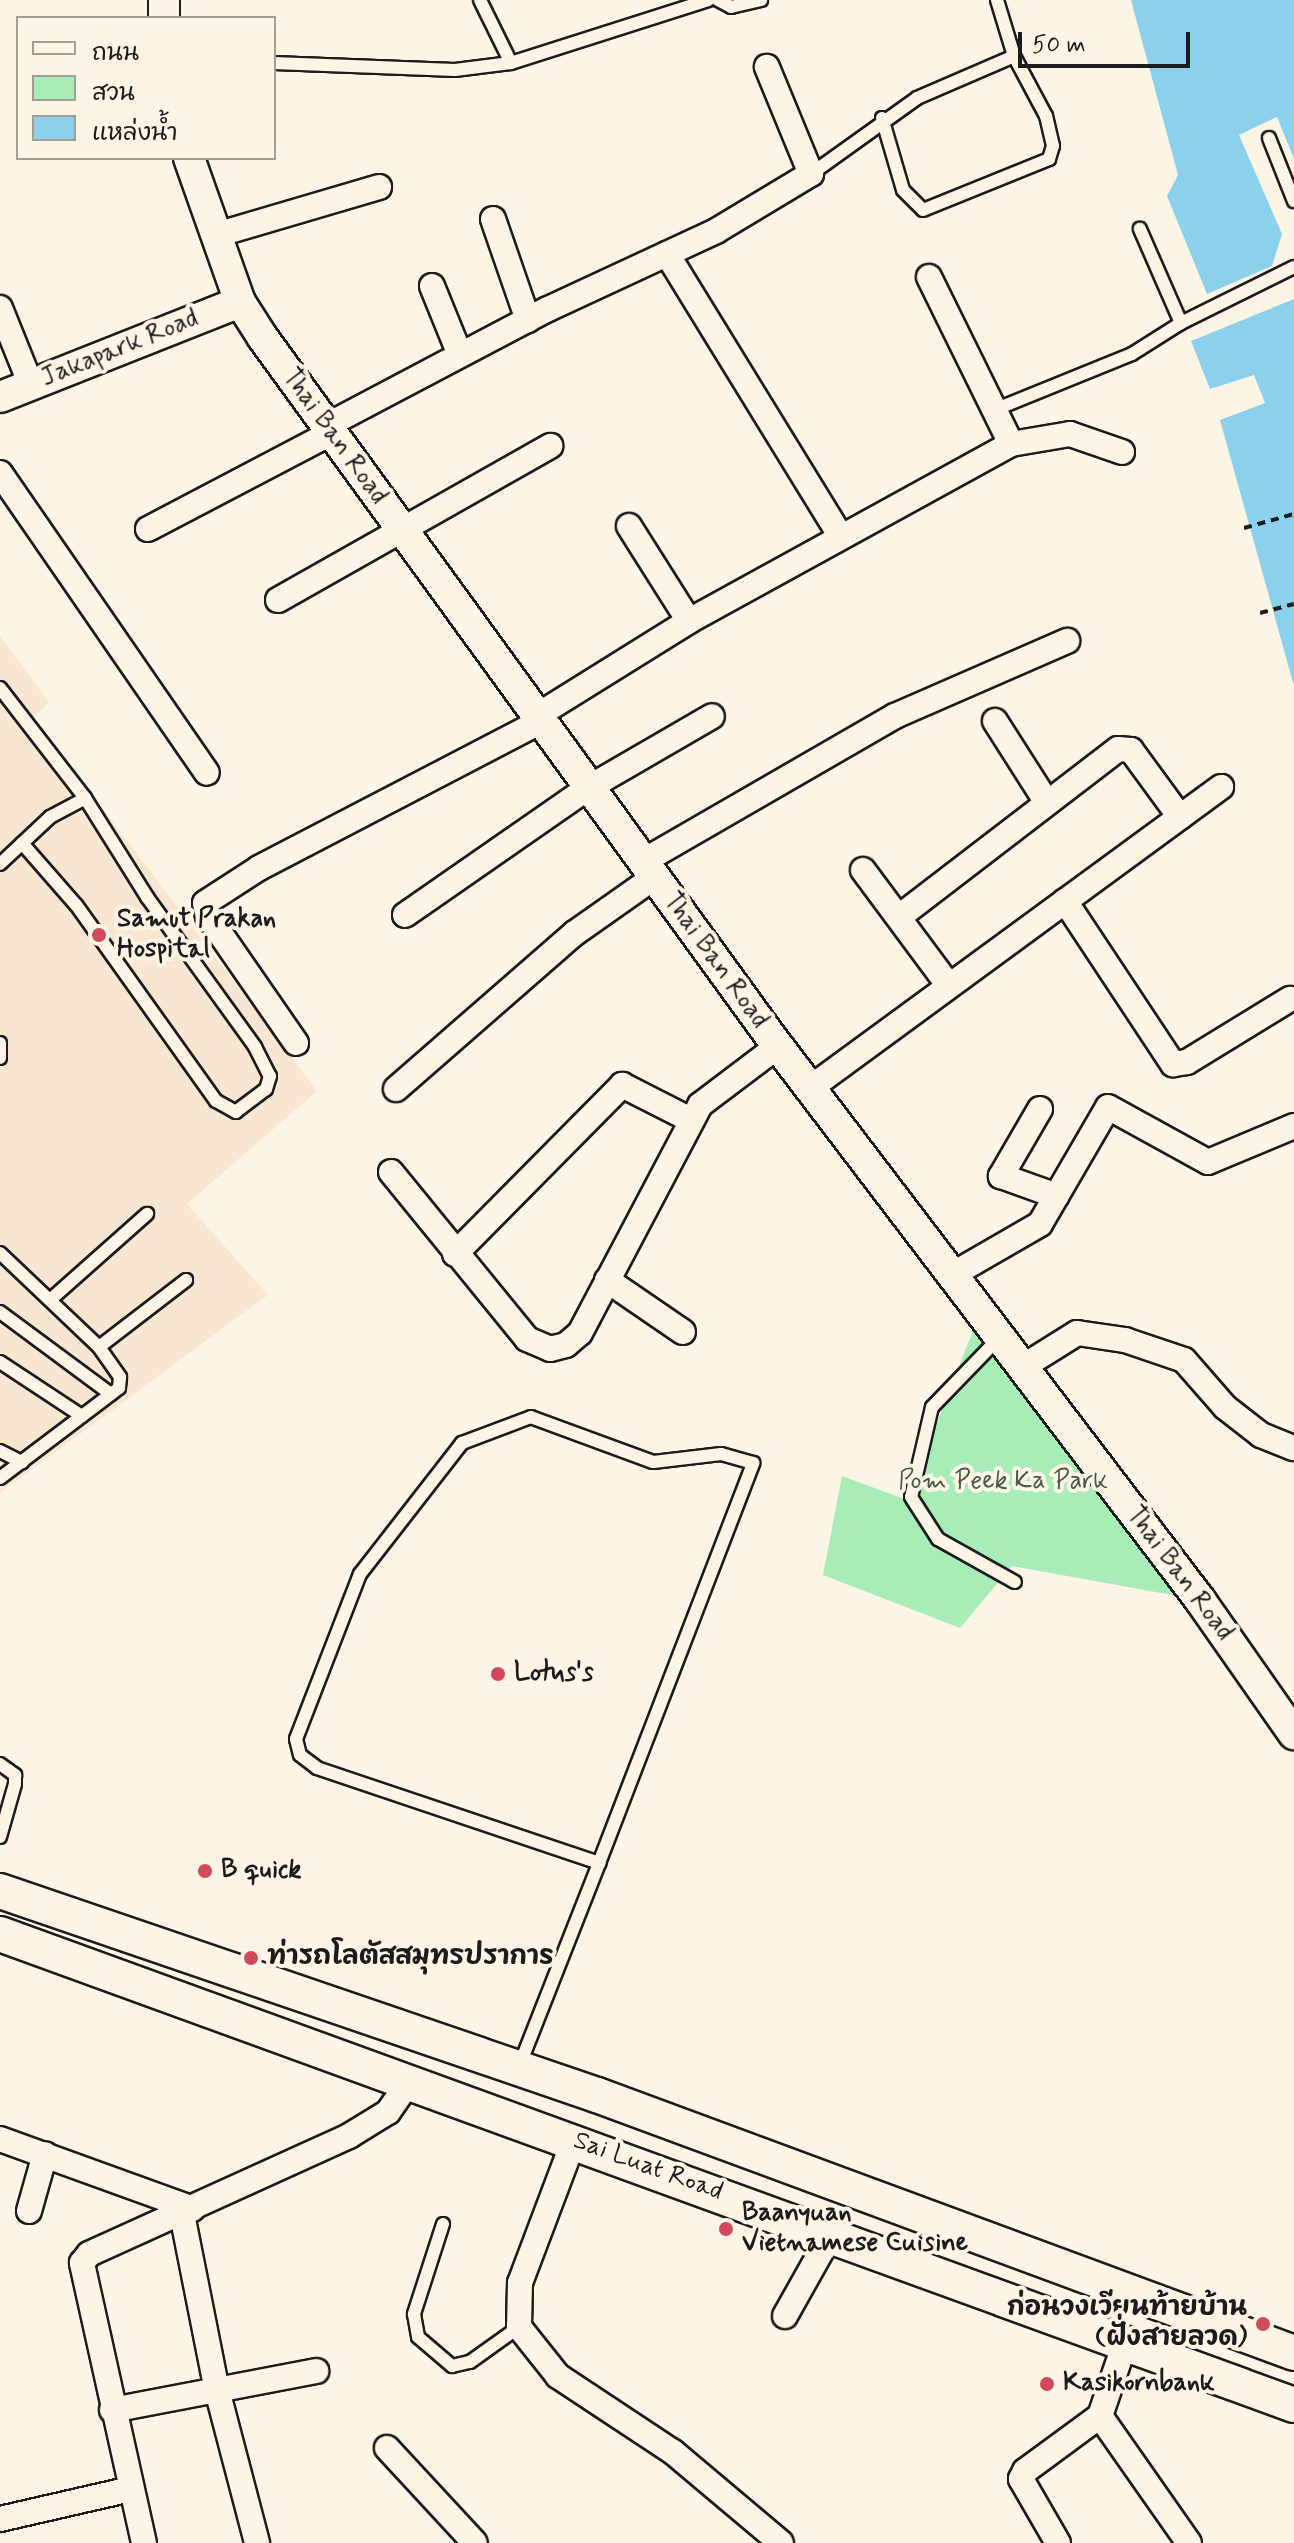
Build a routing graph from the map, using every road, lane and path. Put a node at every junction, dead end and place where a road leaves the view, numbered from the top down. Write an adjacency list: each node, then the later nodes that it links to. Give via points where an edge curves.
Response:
1 (480, 0): 8 (lane)
2 (708, 0): 8 (lane)
3 (718, 0): 4 (lane, via 731,7)
4 (761, 0)
5 (997, 0): 6 (lane)
6 (1014, 56): 10 (lane); 10 (lane, via 1052,138 1053,154 1044,162 923,210 903,190)
7 (276, 63): 8 (lane, via 455,70)
8 (511, 63)
9 (767, 67): 13 (street)
10 (882, 118): 13 (lane)
11 (1269, 138): 15 (lane)
12 (191, 164): 18 (street, Thai Ban Road)
13 (811, 174): 19 (street)
14 (379, 187): 18 (street)
15 (1294, 201)
16 (493, 219): 25 (street)
17 (1140, 229): 26 (lane)
18 (216, 235): 23 (street, Thai Ban Road)
19 (667, 254): 25 (street); 41 (street)
20 (1294, 267): 26 (lane)
21 (929, 277): 30 (street)
22 (432, 286): 27 (street)
23 (240, 302): 28 (street, Jakapark Road); 31 (street, Thai Ban Road)
24 (0, 308): 28 (street)
25 (528, 320): 27 (street)
26 (1181, 323): 30 (lane, via 1132,354)
27 (460, 355): 31 (street)
28 (31, 385): 29 (street, Jakapark Road)
29 (0, 397)
30 (994, 410): 32 (street)
31 (329, 430): 39 (street); 40 (street, Thai Ban Road)
32 (1011, 444): 34 (street, via 1070,434); 41 (street)
33 (550, 446): 40 (street)
34 (1122, 452)
35 (0, 473): 51 (street)
36 (1294, 514): 38 (path)
37 (629, 526): 45 (street)
38 (1244, 528)
39 (148, 529)
40 (403, 533): 42 (street); 49 (street, Thai Ban Road)
41 (841, 537): 45 (street)
42 (278, 600)
43 (1294, 604): 44 (path)
44 (1260, 613)
45 (689, 621): 49 (street)
46 (1067, 641): 59 (street, via 895,716)
47 (0, 688): 54 (lane)
48 (712, 716): 53 (street)
49 (537, 720): 53 (street, Thai Ban Road); 67 (street, via 259,868 205,903 208,916)
50 (995, 721): 55 (street)
51 (207, 773)
52 (1221, 787): 56 (street)
53 (588, 788): 59 (street, Thai Ban Road); 62 (street)
54 (85, 798): 57 (lane, via 50,817); 57 (lane, via 269,1070 269,1085 253,1101 235,1112 216,1101 76,905)
55 (1046, 801): 56 (street, via 1125,748); 63 (street)
56 (1180, 817): 61 (street)
57 (22, 843): 58 (lane)
58 (0, 864)
59 (648, 870): 68 (street, Thai Ban Road); 70 (street)
60 (863, 870): 63 (street)
61 (1065, 901): 64 (street); 65 (street, via 1173,1064 1187,1062)
62 (405, 915)
63 (899, 917): 64 (street)
64 (949, 986): 71 (street)
65 (1290, 999)
66 (0, 1043): 69 (lane)
67 (296, 1043)
68 (778, 1046): 71 (street, Thai Ban Road); 73 (street, via 700,1105)
69 (0, 1058)
70 (396, 1089)
71 (809, 1089): 80 (street, Thai Ban Road)
72 (1040, 1109): 76 (street, via 1001,1176)
73 (691, 1120): 79 (street, via 622,1085); 82 (street)
74 (1294, 1126): 76 (street, via 1208,1162 1108,1107)
75 (391, 1172): 79 (street)
76 (1057, 1196): 80 (street, via 1040,1224)
77 (147, 1214): 83 (lane)
78 (0, 1253): 83 (lane)
79 (455, 1254): 82 (street, via 519,1331 550,1349 580,1333)
80 (950, 1276): 86 (street, Thai Ban Road)
81 (186, 1280): 87 (lane)
82 (607, 1280): 85 (street)
83 (50, 1300): 87 (lane)
84 (0, 1312): 90 (lane)
85 (683, 1332)
86 (998, 1339): 89 (street, Thai Ban Road); 96 (lane, via 932,1407 911,1497 938,1539)
87 (99, 1347): 90 (lane, via 120,1377)
88 (0, 1362): 91 (lane)
89 (1021, 1368): 92 (street, via 1077,1333 1125,1340 1184,1360 1237,1416 1261,1435); 97 (street, Thai Ban Road)
90 (111, 1394): 91 (lane)
91 (82, 1416): 94 (lane)
92 (1294, 1448)
93 (0, 1451): 94 (lane)
94 (22, 1462): 95 (lane)
95 (0, 1478)
96 (1015, 1582)
97 (1290, 1719)
98 (0, 1764): 99 (lane, via 15,1775)
99 (0, 1837)
100 (599, 1863): 100 (lane, via 317,1768 300,1755 296,1739 360,1574 462,1443 531,1417 653,1462 721,1454 753,1463); 103 (lane)
101 (0, 1891): 103 (main road, Sai Luat Road)
102 (0, 1934): 104 (main road, Sai Luat Road)
103 (518, 2068): 115 (main road, Sai Luat Road)
104 (410, 2081): 106 (main road, Sai Luat Road); 109 (street, via 388,2112 349,2136)
105 (0, 2139): 107 (street)
106 (574, 2140): 111 (main road, Sai Luat Road); 113 (street, via 520,2283)
107 (45, 2154): 108 (street); 109 (street)
108 (29, 2211)
109 (188, 2212): 117 (street); 119 (street, via 89,2254 82,2263)
110 (443, 2224): 113 (lane, via 414,2314 418,2337 452,2366 470,2362)
111 (831, 2234): 112 (street); 114 (main road, Sai Luat Road)
112 (785, 2316)
113 (519, 2327): 124 (street, via 558,2376 673,2452)
114 (1125, 2343): 118 (main road, Sai Luat Road); 120 (street)
115 (1294, 2353)
116 (316, 2371): 117 (street)
117 (217, 2390): 119 (street); 126 (street)
118 (1294, 2405)
119 (112, 2410): 122 (street)
120 (1100, 2416): 128 (street, via 1021,2479); 129 (street)
121 (387, 2448): 127 (street)
122 (131, 2489): 123 (street); 125 (street)
123 (0, 2519)
124 (767, 2538)
125 (144, 2543)
126 (257, 2543)
127 (475, 2543)
128 (1058, 2543)
129 (1189, 2543)

